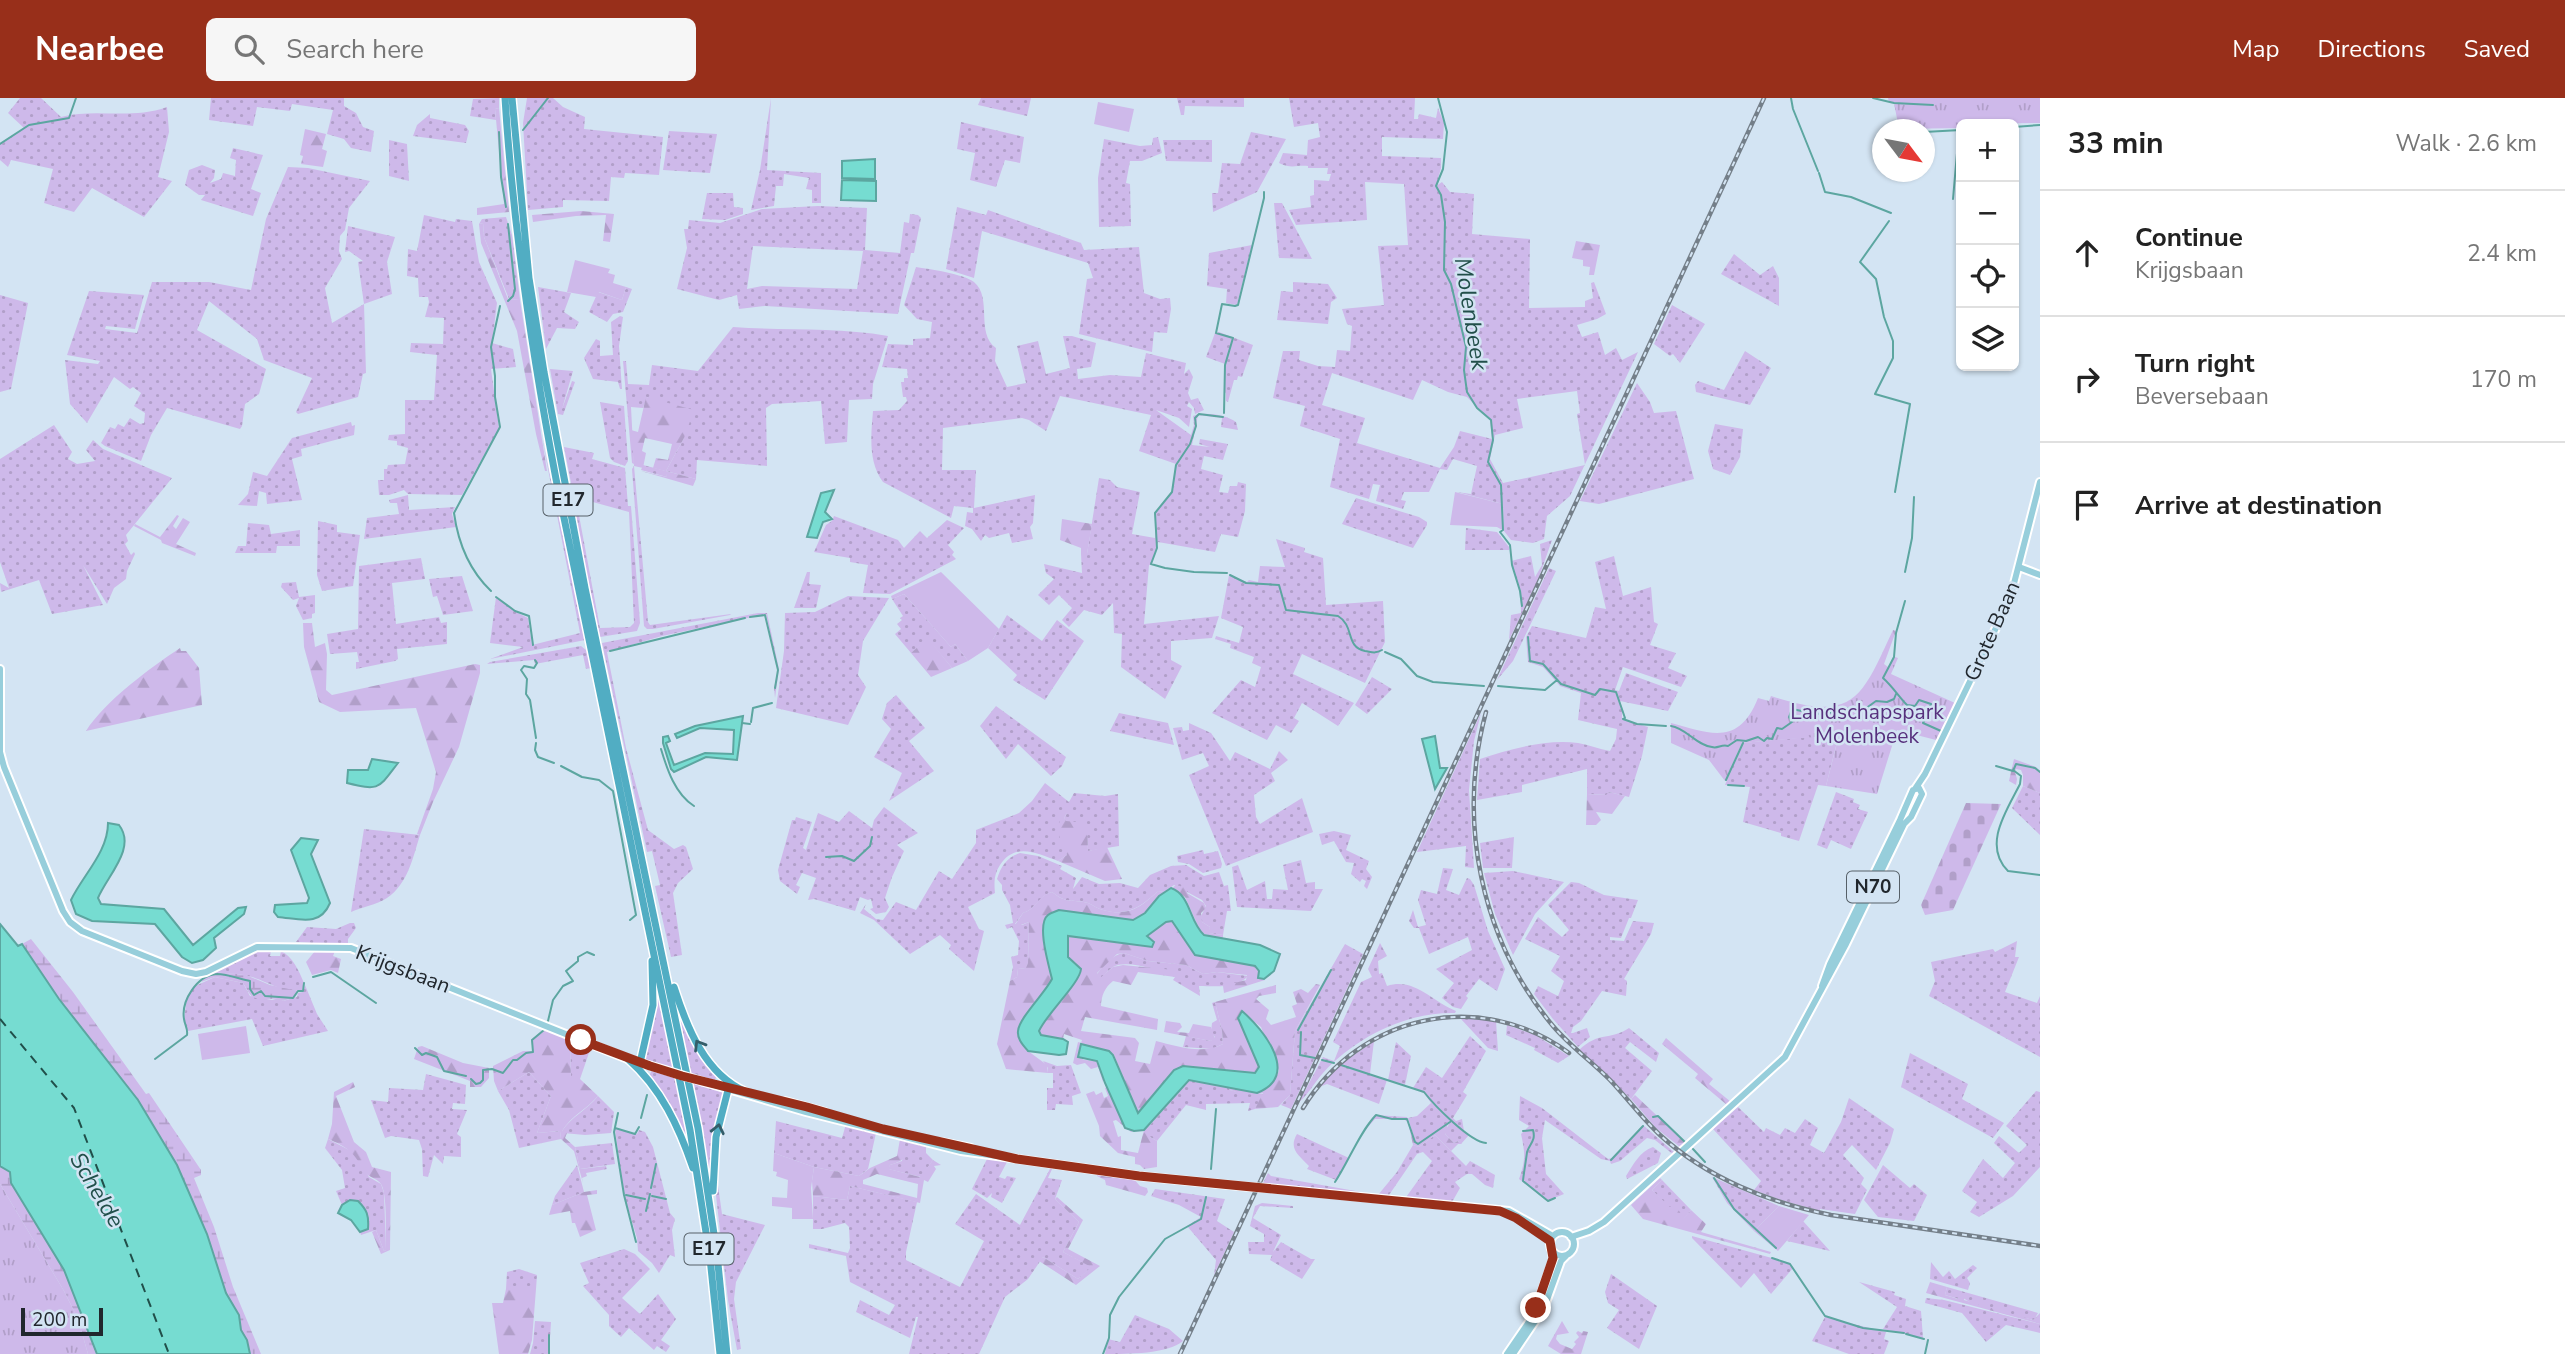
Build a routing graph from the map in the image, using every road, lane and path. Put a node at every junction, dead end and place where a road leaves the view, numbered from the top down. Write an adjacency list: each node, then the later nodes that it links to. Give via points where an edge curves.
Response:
1 (505, 98): 7 (highway, E17, via 517,248 534,361)
2 (513, 98): 8 (highway, E17, via 529,278 544,372)
3 (2040, 482): 4 (main road, Grote Baan / N70)
4 (2020, 565): 5 (main road); 21 (main road, Grote Baan / N70, via 2006,608 1904,824 1785,1057 1600,1228)
5 (2040, 573)
6 (0, 669): 9 (main road, Krijgsbaan, via 1,758 65,916 82,931 197,974 257,947 351,948)
7 (648, 922): 10 (highway, via 653,1005); 19 (highway, E17)
8 (664, 957): 12 (highway, one-way to 8, via 688,1025); 23 (highway, E17)
9 (628, 1059): 10 (main road, Krijgsbaan); 11 (highway)
10 (640, 1063): 11 (main road, Krijgsbaan)
11 (648, 1070): 13 (main road, Krijgsbaan, bridge, via 665,1070); 19 (highway, via 681,1134)
12 (720, 1076): 13 (highway); 15 (highway)
13 (713, 1084): 14 (main road, Krijgsbaan)
14 (726, 1088): 15 (main road, Krijgsbaan); 16 (main road, Krijgsbaan); 23 (highway, one-way to 14, via 720,1245 712,1187)
15 (746, 1092): 17 (main road, Krijgsbaan)
16 (776, 1103): 17 (main road); 18 (main road, Krijgsbaan)
17 (794, 1104): 18 (main road, Krijgsbaan)
18 (807, 1109): 20 (main road, Krijgsbaan, bridge, via 1017,1159 1139,1176 1512,1212)
19 (700, 1187): 25 (highway, E17)
20 (1552, 1238): 21 (main road, via 1563,1232); 22 (main road)
21 (1573, 1240): 24 (main road)
22 (1552, 1252): 24 (main road); 27 (main road, via 1536,1308)
23 (717, 1254): 26 (highway, E17)
24 (1566, 1256): 28 (main road, via 1544,1308)
25 (720, 1354)
26 (727, 1354)
27 (1507, 1354)
28 (1513, 1354)

